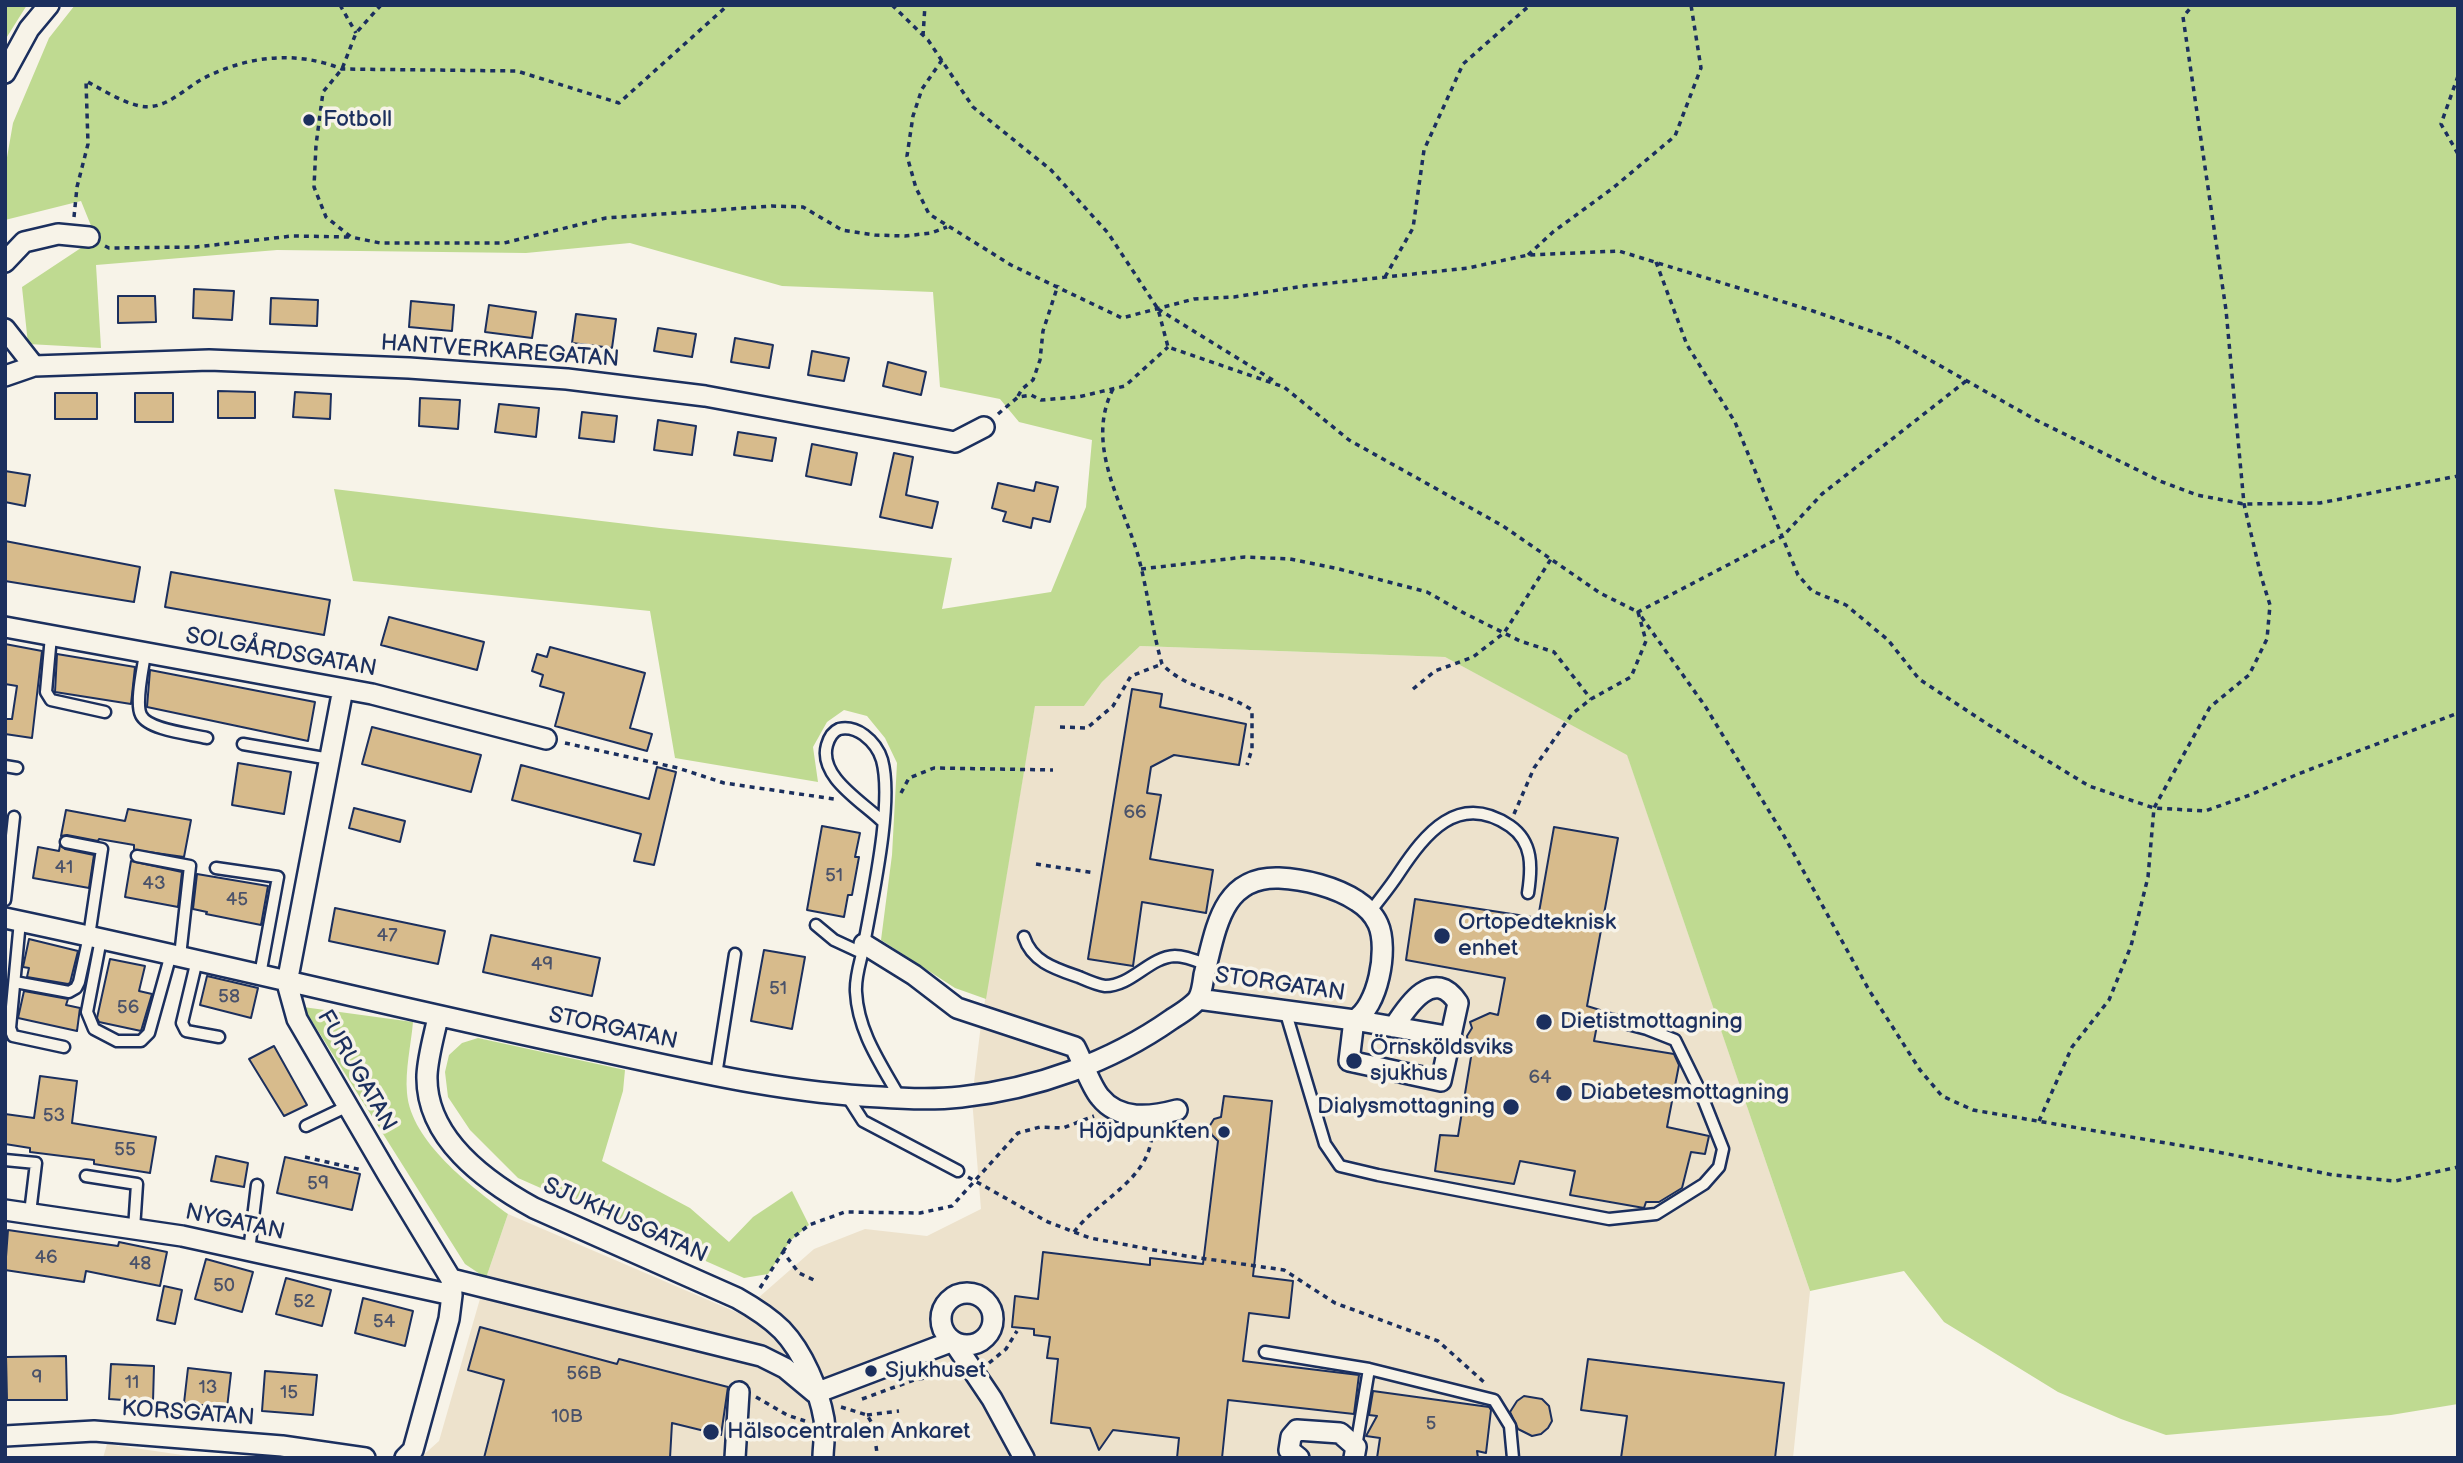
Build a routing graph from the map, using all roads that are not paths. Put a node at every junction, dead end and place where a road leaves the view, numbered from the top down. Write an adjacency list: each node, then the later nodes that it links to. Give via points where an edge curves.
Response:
1 (49, 5): 2 (street, via 29,29)
2 (5, 73)
3 (89, 237): 4 (street, via 58,234 24,242)
4 (5, 262)
5 (5, 329): 6 (street)
6 (34, 366): 7 (street, HANTVERKAREGATAN); 8 (street, HANTVERKAREGATAN, via 209,360 409,368 567,379 705,396 956,442)
7 (5, 376)
8 (984, 427)
9 (5, 627): 10 (street, SOLGÅRDSGATAN)
10 (51, 636): 11 (street, SOLGÅRDSGATAN); 13 (lane, via 46,692 51,700)
11 (145, 654): 12 (street, SOLGÅRDSGATAN); 14 (lane, via 141,715 150,725)
12 (343, 688): 15 (street, SOLGÅRDSGATAN); 17 (street, FURUGATAN)
13 (105, 712)
14 (207, 738)
15 (546, 739)
16 (243, 744): 17 (lane)
17 (330, 760): 38 (street, FURUGATAN)
18 (5, 766): 19 (lane)
19 (17, 768)
20 (14, 817): 26 (lane)
21 (883, 821): 21 (lane, via 882,761 870,739 859,731 837,730 825,753 830,772); 32 (lane)
22 (66, 842): 31 (lane, via 102,849)
23 (137, 856): 34 (lane, via 190,866)
24 (216, 868): 36 (lane, via 278,877)
25 (1528, 893): 27 (lane, via 1531,858 1519,832 1487,814 1472,813 1449,818 1425,836)
26 (5, 900)
27 (1370, 912): 35 (street, STORGATAN, via 1358,901 1316,885 1285,878 1257,879 1236,890 1224,908); 43 (street, STORGATAN, via 1383,944 1372,1001)
28 (13, 920): 31 (street, STORGATAN); 37 (lane)
29 (816, 925): 32 (lane, via 834,940)
30 (1024, 937): 35 (lane, via 1028,948 1050,966 1105,986 1173,956)
31 (95, 938): 34 (street, STORGATAN); 34 (lane, via 87,1012 94,1029 117,1041 141,1041 149,1032); 37 (lane, via 76,988 69,992)
32 (863, 949): 48 (street, via 914,975 957,1008 1075,1047); 51 (lane, via 856,988 860,1023)
33 (735, 954): 49 (lane)
34 (183, 956): 36 (street, STORGATAN); 45 (lane, via 182,1023 186,1031)
35 (1207, 965): 39 (street, STORGATAN)
36 (260, 975): 38 (street, STORGATAN)
37 (15, 982): 47 (lane, via 13,1036)
38 (287, 983): 41 (street, STORGATAN); 52 (street, FURUGATAN, via 297,1019)
39 (1198, 999): 40 (street, STORGATAN); 48 (street, STORGATAN, via 1139,1042)
40 (1285, 1010): 42 (lane, via 1325,1143 1340,1166 1609,1219 1657,1214 1704,1184 1719,1167 1723,1149 1675,1040); 43 (street, STORGATAN)
41 (438, 1017): 49 (street, STORGATAN); 67 (street, SJUKHUSGATAN, via 427,1076 430,1104 437,1122 477,1170 534,1208 750,1305 782,1329)
42 (1608, 1018)
43 (1354, 1020): 44 (street, STORGATAN); 46 (street, STORGATAN, via 1349,1061 1441,1081)
44 (1394, 1027): 46 (street, STORGATAN); 46 (street, STORGATAN, via 1418,995 1440,989 1458,1003)
45 (219, 1037)
46 (1451, 1037)
47 (64, 1047)
48 (1085, 1065): 51 (street, STORGATAN, via 1003,1091 934,1100); 53 (street, via 1100,1097 1114,1109 1153,1117)
49 (716, 1076): 50 (street, STORGATAN)
50 (847, 1096): 51 (street, STORGATAN); 56 (lane, via 863,1121)
51 (901, 1098)
52 (348, 1106): 54 (lane); 63 (street, FURUGATAN)
53 (1177, 1110)
54 (306, 1126)
55 (5, 1160): 60 (lane, via 36,1163)
56 (958, 1171)
57 (86, 1176): 61 (lane, via 137,1184)
58 (257, 1185): 62 (lane)
59 (5, 1210): 60 (street, NYGATAN)
60 (30, 1213): 61 (street, NYGATAN)
61 (134, 1228): 62 (street, NYGATAN)
62 (249, 1251): 63 (street, NYGATAN)
63 (452, 1287): 67 (street, NYGATAN, via 761,1356); 71 (street, via 449,1319 413,1450)
64 (1265, 1352): 65 (lane)
65 (1369, 1369): 69 (lane); 76 (lane, via 1493,1400 1510,1426)
66 (739, 1392): 72 (street)
67 (816, 1393): 73 (street, SJUKHUSGATAN, via 825,1422); 74 (street, via 953,1341)
68 (5, 1436): 70 (street, KORSGATAN, via 94,1432 282,1446)
69 (1355, 1452): 75 (street, via 1340,1433 1297,1430 1289,1450)
70 (365, 1458)
71 (405, 1458)
72 (735, 1458)
73 (823, 1458)
74 (1024, 1458)
75 (1300, 1458)
76 (1513, 1458)

